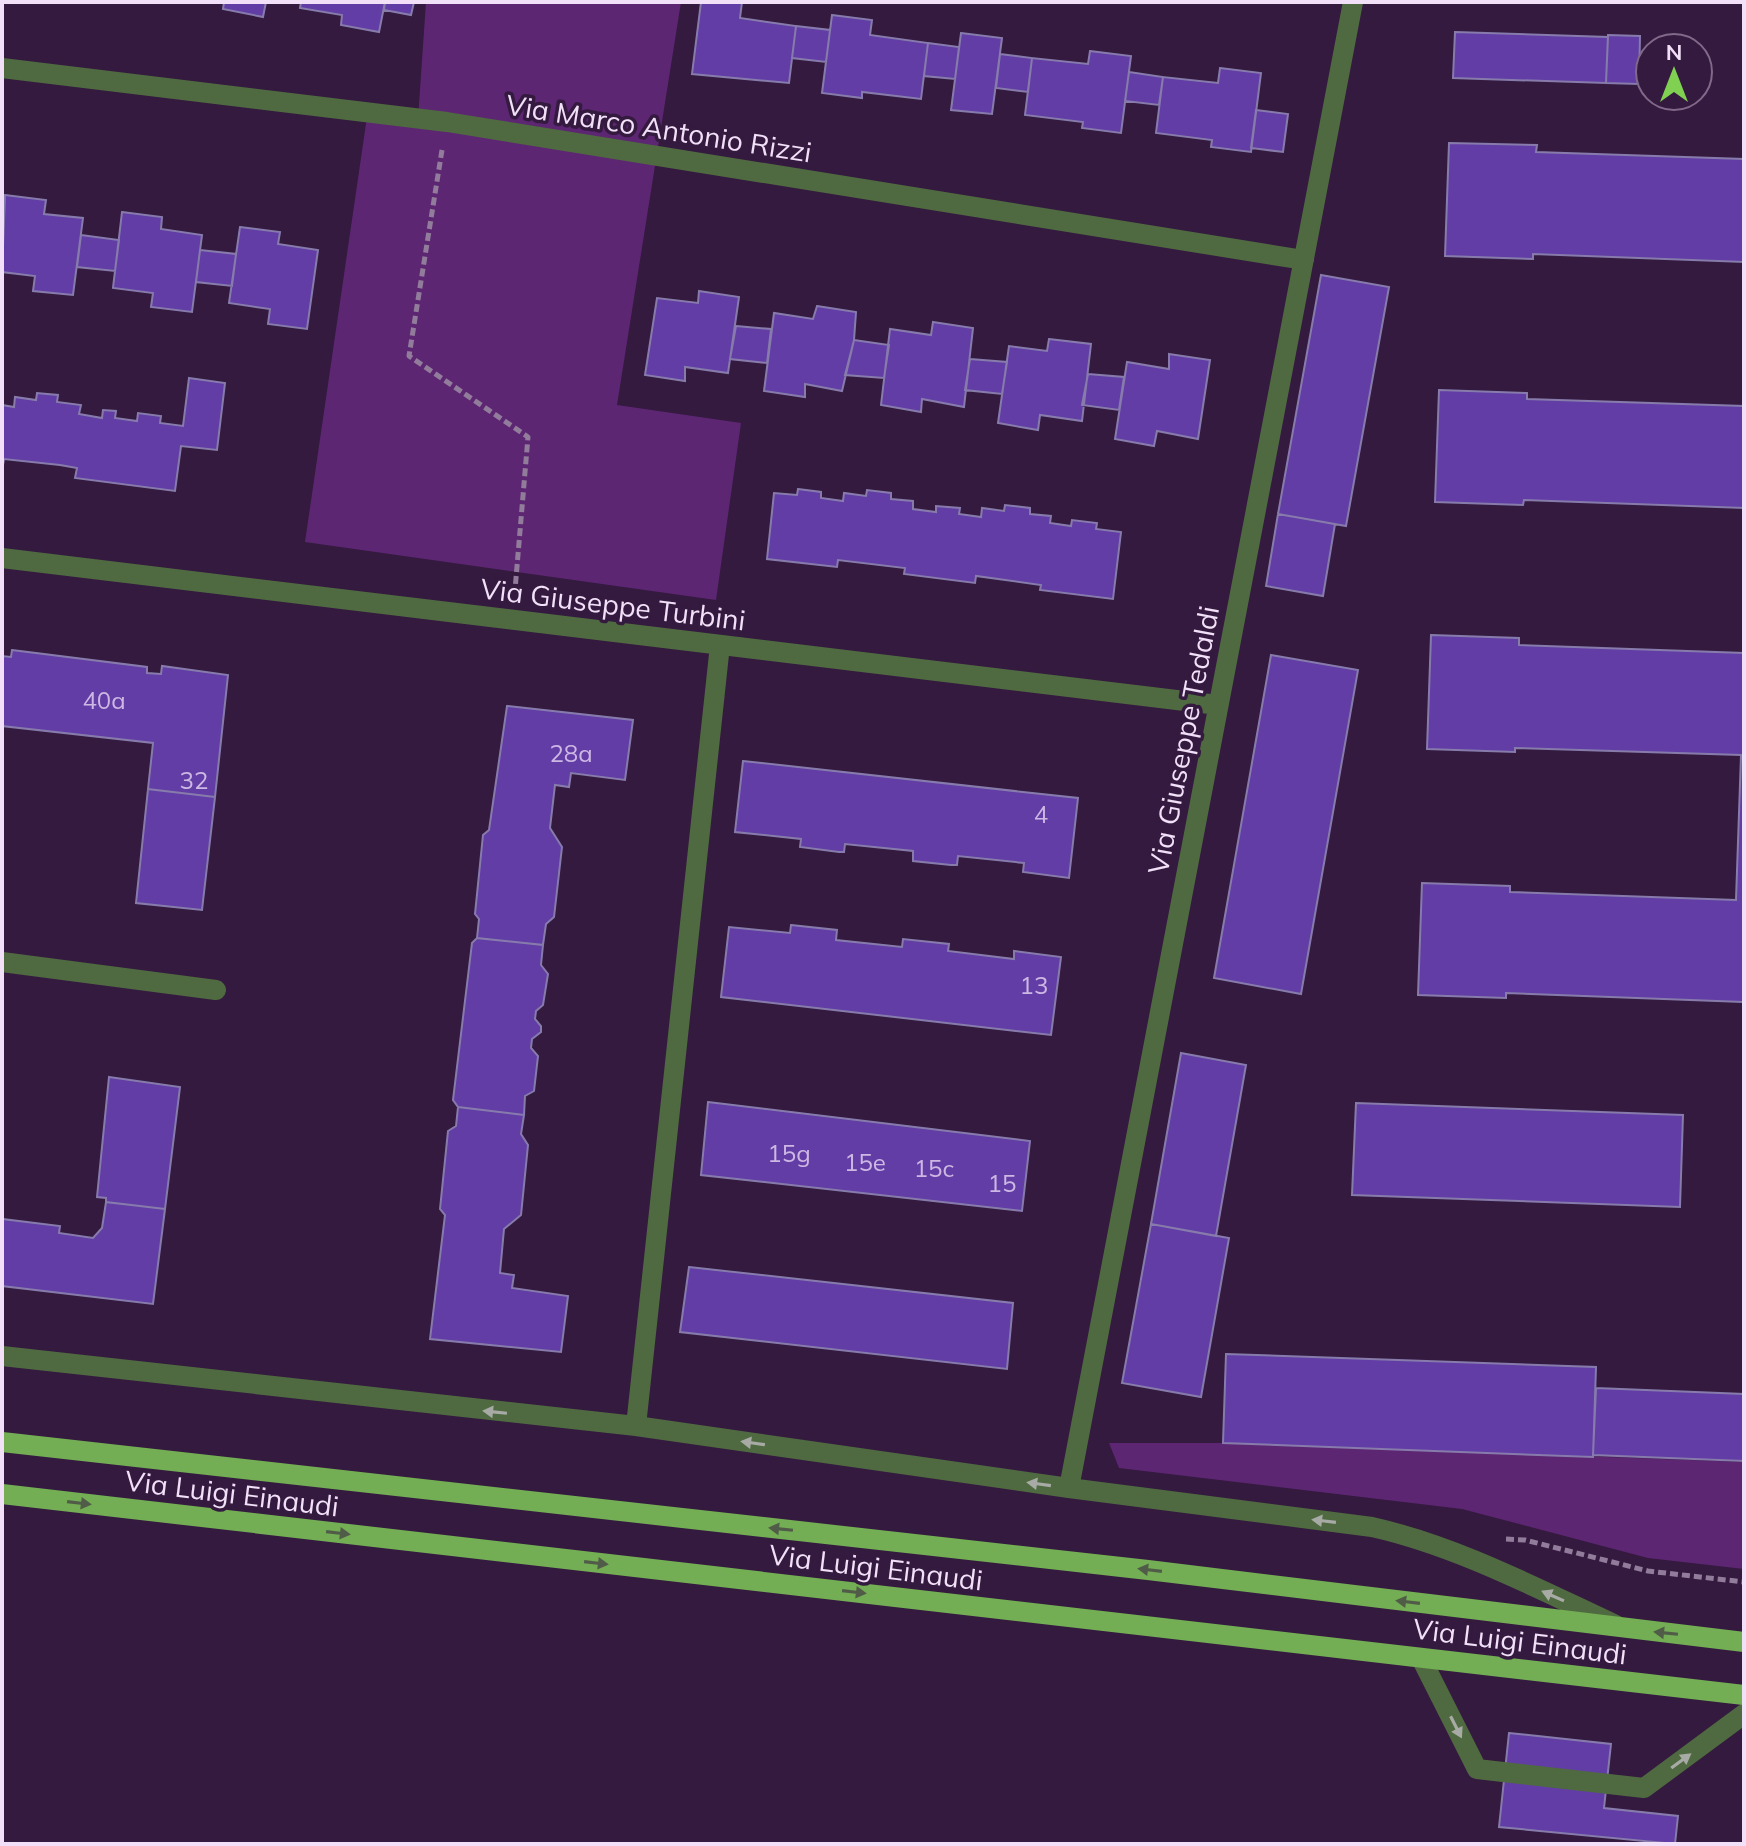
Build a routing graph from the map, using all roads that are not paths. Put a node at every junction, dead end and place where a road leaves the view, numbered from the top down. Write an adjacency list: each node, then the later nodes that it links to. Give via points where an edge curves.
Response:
1 (1353, 2): 3 (street, Via Giuseppe Tedaldi)
2 (2, 68): 3 (street, Via Marco Antonio Rizzi, via 447,122)
3 (1304, 260): 6 (street, Via Giuseppe Tedaldi)
4 (2, 558): 5 (street, Via Giuseppe Turbini)
5 (720, 645): 6 (street, Via Giuseppe Turbini); 10 (street)
6 (1218, 705): 12 (street, Via Giuseppe Tedaldi)
7 (2, 962): 8 (street)
8 (216, 990)
9 (2, 1356): 10 (street, Via Luigi Einaudi, one-way to 9)
10 (636, 1426): 12 (street, Via Luigi Einaudi, one-way to 10)
11 (2, 1442): 14 (main road, Via Luigi Einaudi, one-way to 11)
12 (1069, 1488): 14 (street, Via Luigi Einaudi, one-way to 12, via 1401,1533)
13 (2, 1494): 16 (main road, Via Luigi Einaudi, one-way to 16)
14 (1624, 1628): 15 (main road, Via Luigi Einaudi, one-way to 14)
15 (1744, 1642)
16 (1421, 1658): 17 (main road, Via Luigi Einaudi); 18 (street, one-way to 18, via 1477,1769 1644,1788)
17 (1744, 1695)
18 (1744, 1714)

